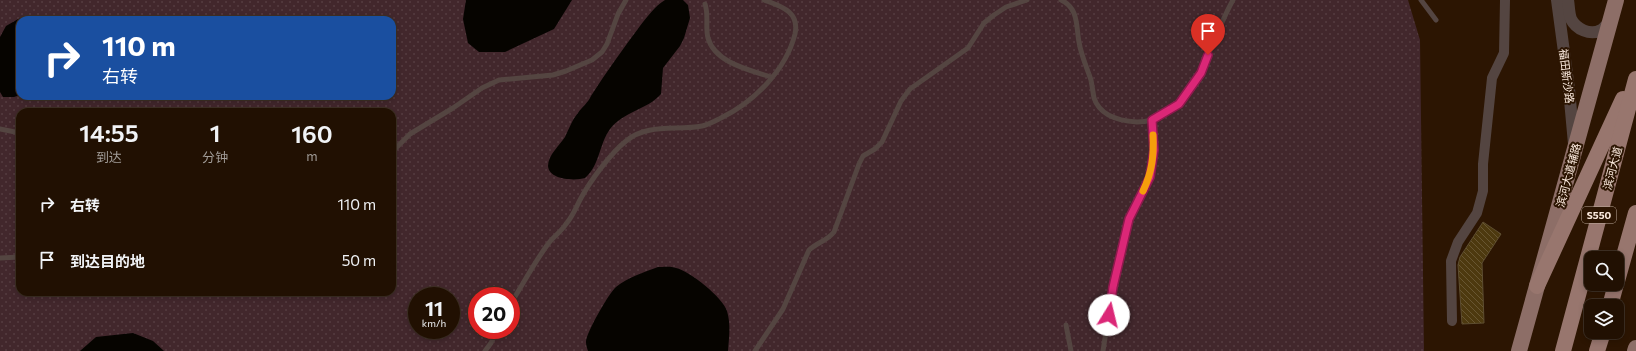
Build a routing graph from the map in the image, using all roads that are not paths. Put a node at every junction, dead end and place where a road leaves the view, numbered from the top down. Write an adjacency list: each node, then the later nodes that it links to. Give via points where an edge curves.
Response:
1 (626, 0): 20 (lane, via 607,44 592,60 553,75 499,80 410,134)
2 (764, 0): 15 (lane, via 787,9 796,30 789,51)
3 (1027, 0): 36 (lane, via 1006,7 989,19 968,48 910,89 900,101 882,142 863,156 834,232 809,250 783,309)
4 (1061, 0): 17 (lane, via 1072,9 1077,19 1079,44 1098,107 1117,119 1131,122)
5 (1233, 0): 17 (lane, via 1201,73 1179,104)
6 (1422, 0): 12 (lane)
7 (1505, 0): 28 (street, via 1504,53 1492,78 1483,164 1483,191 1477,213 1458,242 1451,261)
8 (1557, 0): 21 (street, 福田新沙路, via 1569,89)
9 (1568, 0): 13 (street, via 1570,18 1576,27 1593,32 1601,30)
10 (1616, 0): 13 (main road, 滨河大道辅路)
11 (705, 4): 15 (lane, via 708,38 717,52 733,63)
12 (1436, 20)
13 (1610, 21): 21 (main road, 滨河大道辅路)
14 (1636, 70): 26 (highway)
15 (771, 77): 27 (lane, via 750,100 718,120 703,126 637,133 626,141 593,178 566,225 549,243)
16 (1636, 79): 40 (highway, 滨河大道 / S550)
17 (1152, 120): 38 (lane, via 1154,150 1150,177 1134,206 1125,233)
18 (0, 129): 19 (lane)
19 (16, 132)
20 (396, 148)
21 (1574, 152): 26 (main road, 滨河大道辅路)
22 (1636, 213): 24 (highway)
23 (16, 257): 25 (lane)
24 (1624, 257)
25 (0, 258)
26 (1537, 286): 39 (main road, 滨河大道辅路)
27 (520, 288)
28 (1452, 321)
29 (1066, 326): 37 (lane)
30 (493, 339): 32 (lane)
31 (1601, 339): 41 (highway)
32 (491, 343): 34 (lane); 35 (lane)
33 (1636, 348): 42 (main road)
34 (485, 351)
35 (490, 351)
36 (756, 351)
37 (1071, 351)
38 (1103, 351)
39 (1519, 351)
40 (1563, 351)
41 (1598, 351)
42 (1635, 351)

